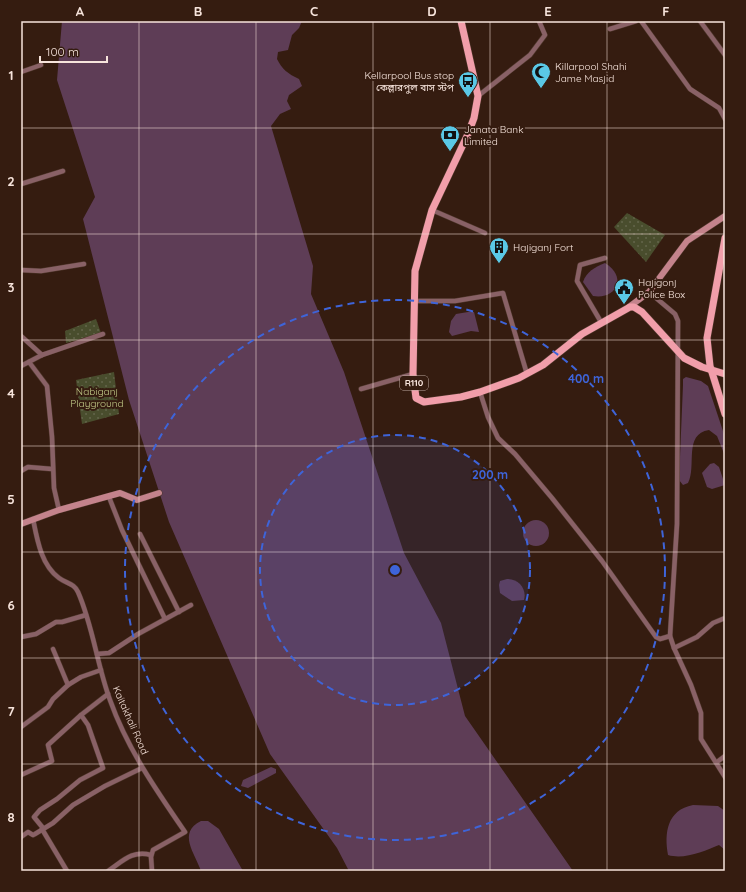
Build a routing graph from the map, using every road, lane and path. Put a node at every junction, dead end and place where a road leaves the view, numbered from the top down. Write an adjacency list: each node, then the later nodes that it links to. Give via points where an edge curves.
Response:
1 (461, 21): 10 (main road, R110)
2 (539, 21): 10 (street, via 545,36 530,55)
3 (635, 21): 6 (street)
4 (642, 21): 11 (street, via 690,89 719,108)
5 (700, 21): 7 (street)
6 (610, 29)
7 (725, 55)
8 (41, 65): 9 (street)
9 (21, 72)
10 (478, 96): 14 (main road, R110, via 468,134)
11 (725, 119)
12 (63, 171): 13 (street)
13 (21, 184)
14 (432, 210): 16 (street); 22 (main road, R110, via 415,271)
15 (725, 216): 21 (main road, via 686,241)
16 (485, 233)
17 (725, 238): 31 (main road, via 707,338)
18 (605, 258): 24 (street, via 580,264 578,281)
19 (84, 264): 20 (street, via 41,271)
20 (21, 270)
21 (649, 292): 23 (main road); 27 (street, via 677,317)
22 (413, 301): 32 (main road, R110); 33 (street, via 455,301 503,293)
23 (628, 308): 24 (main road, R110); 27 (main road, via 634,307 642,312)
24 (601, 322): 33 (main road, R110)
25 (103, 334): 28 (street)
26 (21, 336): 28 (street)
27 (678, 353): 31 (main road); 51 (street, via 677,524)
28 (42, 355): 29 (street)
29 (29, 362): 30 (street); 38 (street, via 47,386)
30 (21, 366)
31 (711, 370): 34 (main road); 37 (main road)
32 (413, 374): 35 (street); 36 (main road, R110, via 415,393 419,401)
33 (527, 374): 36 (main road, R110)
34 (725, 374)
35 (362, 388)
36 (480, 392): 51 (street, via 498,438 552,498 602,561 656,637 660,639)
37 (725, 414)
38 (52, 468): 39 (street, via 28,467); 42 (street)
39 (21, 471)
40 (159, 493): 41 (main road, via 137,500 123,493)
41 (109, 497): 42 (main road); 50 (street)
42 (59, 510): 43 (main road)
43 (33, 519): 44 (main road); 48 (street, Kaitakhali Road, via 42,555 59,578 74,586)
44 (21, 524)
45 (140, 534): 47 (street)
46 (191, 605): 47 (street)
47 (179, 612): 50 (street)
48 (86, 615): 52 (street, via 56,622 36,634); 55 (street, Kaitakhali Road)
49 (725, 618): 53 (street)
50 (165, 619): 55 (street, via 110,653)
51 (670, 636): 53 (street)
52 (21, 637)
53 (674, 648): 62 (street, via 701,713 700,739)
54 (53, 649): 57 (street)
55 (97, 654): 56 (street, Kaitakhali Road)
56 (101, 670): 57 (street); 58 (street, Kaitakhali Road)
57 (68, 685): 60 (street, via 48,707)
58 (108, 694): 59 (street); 63 (street, Kaitakhali Road)
59 (81, 715): 64 (street, via 48,745 52,761); 66 (street, via 88,725 103,768 80,780 37,812 34,817)
60 (21, 727)
61 (725, 756): 62 (street)
62 (717, 762): 65 (street)
63 (142, 768): 66 (street, via 73,805); 68 (street, Kaitakhali Road, via 185,832 153,850)
64 (21, 775)
65 (725, 777)
66 (42, 829): 67 (street, via 33,835 28,832); 69 (street)
67 (22, 835)
68 (151, 855): 70 (street, via 134,854); 71 (street)
69 (67, 871)
70 (108, 871)
71 (152, 871)

